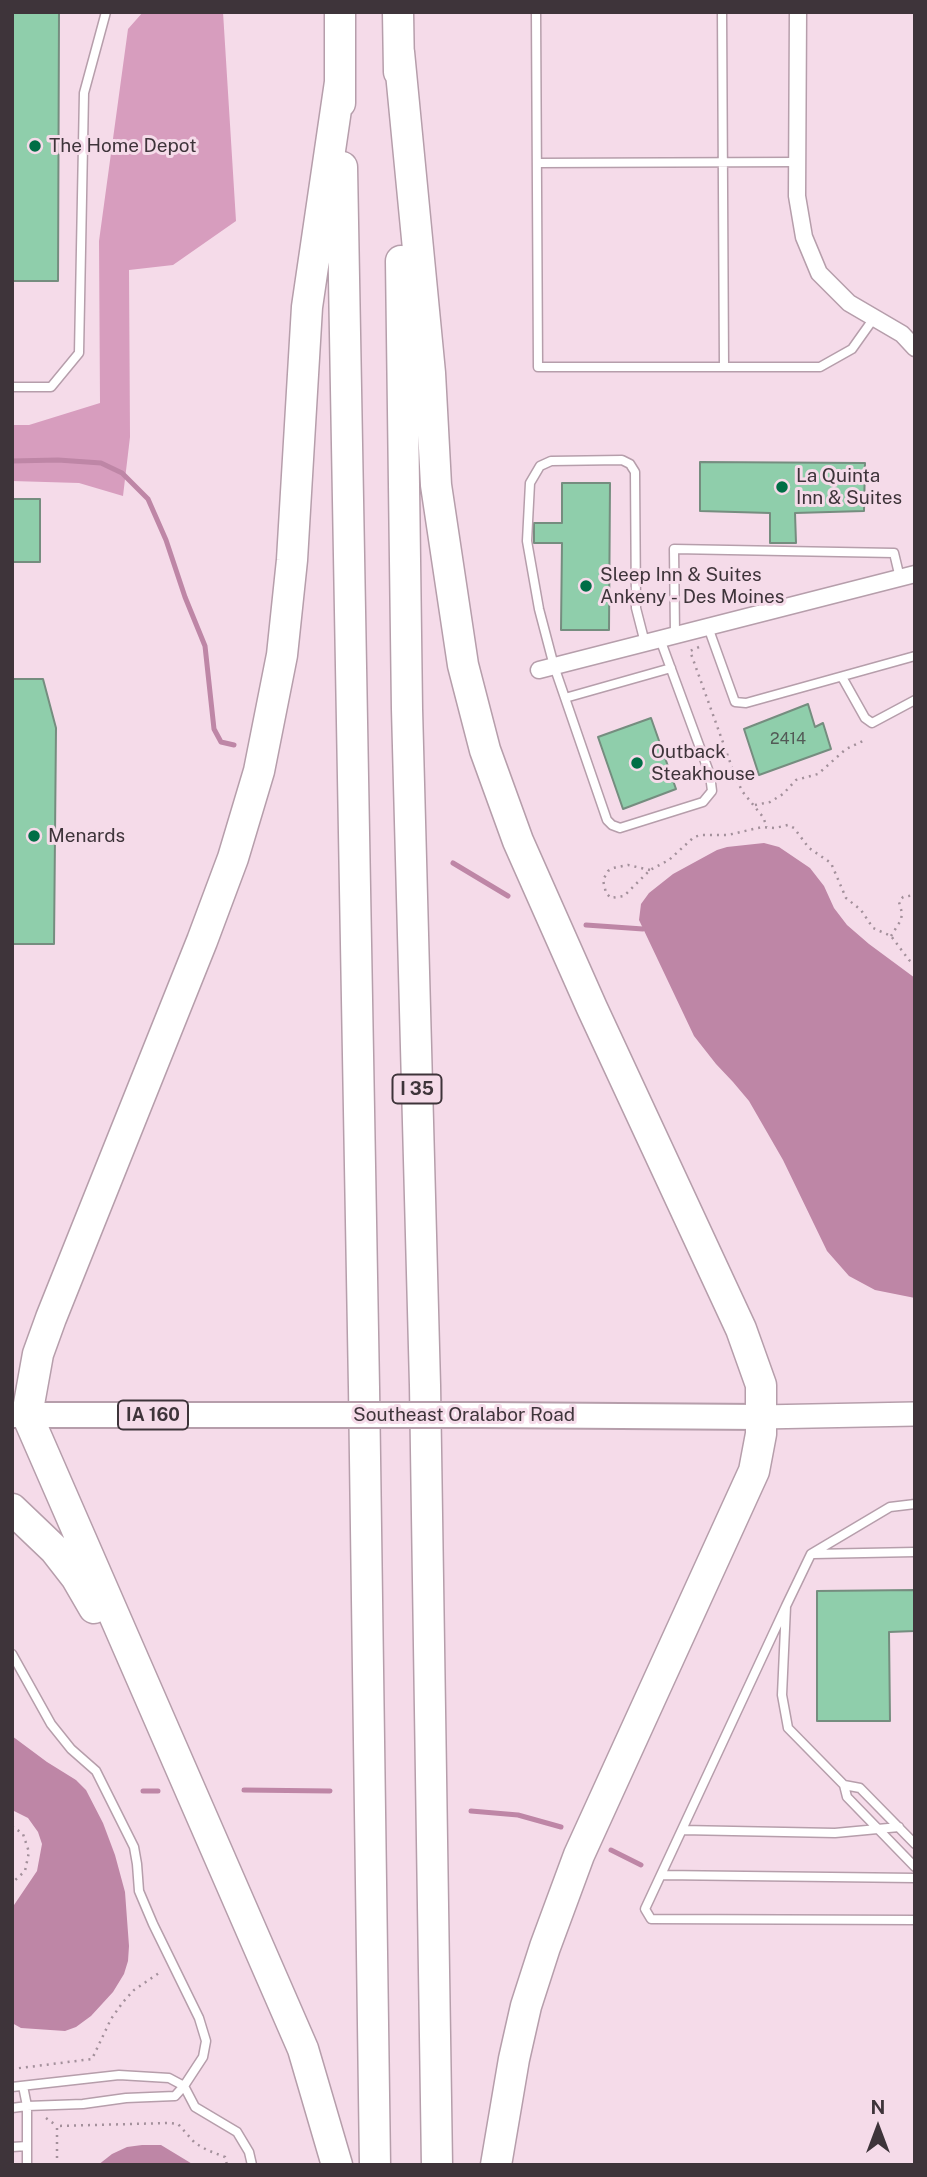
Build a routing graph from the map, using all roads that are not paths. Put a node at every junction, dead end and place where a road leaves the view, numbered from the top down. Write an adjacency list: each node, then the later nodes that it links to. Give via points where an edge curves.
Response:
1 (106, 12): 15 (lane, via 83,93 79,353 51,387)
2 (340, 12): 8 (highway)
3 (398, 12): 7 (highway, I 35)
4 (536, 12): 11 (lane)
5 (722, 12): 9 (lane)
6 (798, 12): 10 (street)
7 (399, 52): 27 (highway, via 430,373 436,485 463,665 482,738 518,841 741,1329 761,1385); 55 (highway, I 35, via 407,709 425,1385)
8 (340, 82): 26 (highway, via 307,307 282,655 259,771 233,858 51,1318); 54 (highway)
9 (723, 162): 10 (lane); 11 (lane); 14 (lane)
10 (797, 162): 12 (street, via 804,237 820,273 849,303)
11 (537, 163): 14 (lane, via 538,368)
12 (874, 318): 13 (street, via 902,334); 14 (lane, via 852,349 820,368)
13 (915, 348)
14 (724, 368)
15 (12, 387)
16 (908, 576): 17 (street); 18 (lane, via 894,553 674,549)
17 (710, 634): 18 (street); 22 (lane, via 735,702 747,704)
18 (660, 639): 20 (street); 20 (lane, via 636,608 635,471 622,460 551,461 540,466 530,482 527,541); 21 (lane)
19 (915, 656): 22 (lane)
20 (547, 668): 23 (lane)
21 (671, 668): 23 (lane); 23 (lane, via 712,792 703,802 620,828 607,820)
22 (842, 677): 24 (lane, via 872,723)
23 (565, 698)
24 (915, 700)
25 (915, 1414): 27 (main road, Southeast Oralabor Road)
26 (20, 1415): 27 (main road, Southeast Oralabor Road / IA 160, bridge); 34 (highway)
27 (761, 1417): 56 (highway, via 754,1471 579,1855 545,1947 514,2059)
28 (915, 1504): 31 (lane, via 890,1507)
29 (12, 1509): 34 (highway, via 76,1577)
30 (915, 1552): 31 (lane)
31 (811, 1554): 32 (lane)
32 (786, 1606): 35 (lane, via 782,1695 789,1728); 38 (lane)
33 (12, 1654): 45 (lane, via 51,1724 96,1771 134,1847 139,1891 206,2041 203,2057)
34 (174, 1752): 53 (highway, via 303,2049)
35 (844, 1785): 36 (lane, via 860,1788); 37 (lane, via 847,1797)
36 (899, 1827): 37 (lane); 39 (lane)
37 (878, 1829): 38 (lane, via 835,1833); 40 (lane)
38 (682, 1830): 41 (lane)
39 (915, 1843)
40 (915, 1867)
41 (661, 1875): 42 (lane); 43 (lane, via 645,1909 651,1919)
42 (915, 1878)
43 (915, 1920)
44 (23, 2086): 45 (lane, via 120,2076 169,2078); 46 (lane); 47 (lane)
45 (184, 2086): 47 (lane, via 175,2096); 52 (lane, via 195,2107 237,2132)
46 (12, 2087)
47 (27, 2106): 48 (lane); 49 (lane)
48 (12, 2108)
49 (27, 2146): 50 (lane); 51 (lane)
50 (12, 2147)
51 (27, 2165)
52 (252, 2165)
53 (337, 2165)
54 (375, 2165)
55 (437, 2165)
56 (496, 2165)

